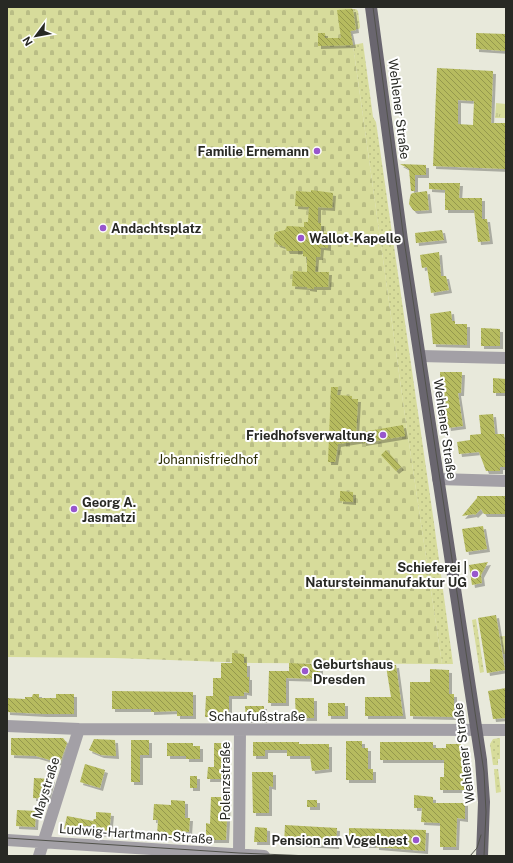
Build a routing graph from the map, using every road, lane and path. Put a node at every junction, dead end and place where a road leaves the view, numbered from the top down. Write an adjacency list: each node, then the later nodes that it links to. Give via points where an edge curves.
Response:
1 (371, 7): 2 (main road, Wehlener Straße)
2 (420, 356): 3 (street); 4 (main road, Wehlener Straße)
3 (506, 358)
4 (438, 479): 5 (street); 9 (main road, Wehlener Straße)
5 (506, 481)
6 (7, 726): 7 (street, Schaufußstraße)
7 (79, 728): 8 (street, Schaufußstraße); 12 (street, Maystraße)
8 (240, 730): 9 (street, Schaufußstraße); 14 (street, Polenzstraße)
9 (476, 730): 10 (street, Schaufußstraße); 16 (main road, Wehlener Straße, via 484,802)
10 (506, 730)
11 (7, 840): 12 (street, Ludwig-Hartmann-Straße)
12 (43, 842): 13 (street, Maystraße); 14 (street, Ludwig-Hartmann-Straße)
13 (39, 856)
14 (239, 856): 15 (street, Ludwig-Hartmann-Straße)
15 (264, 856)
16 (482, 856)

